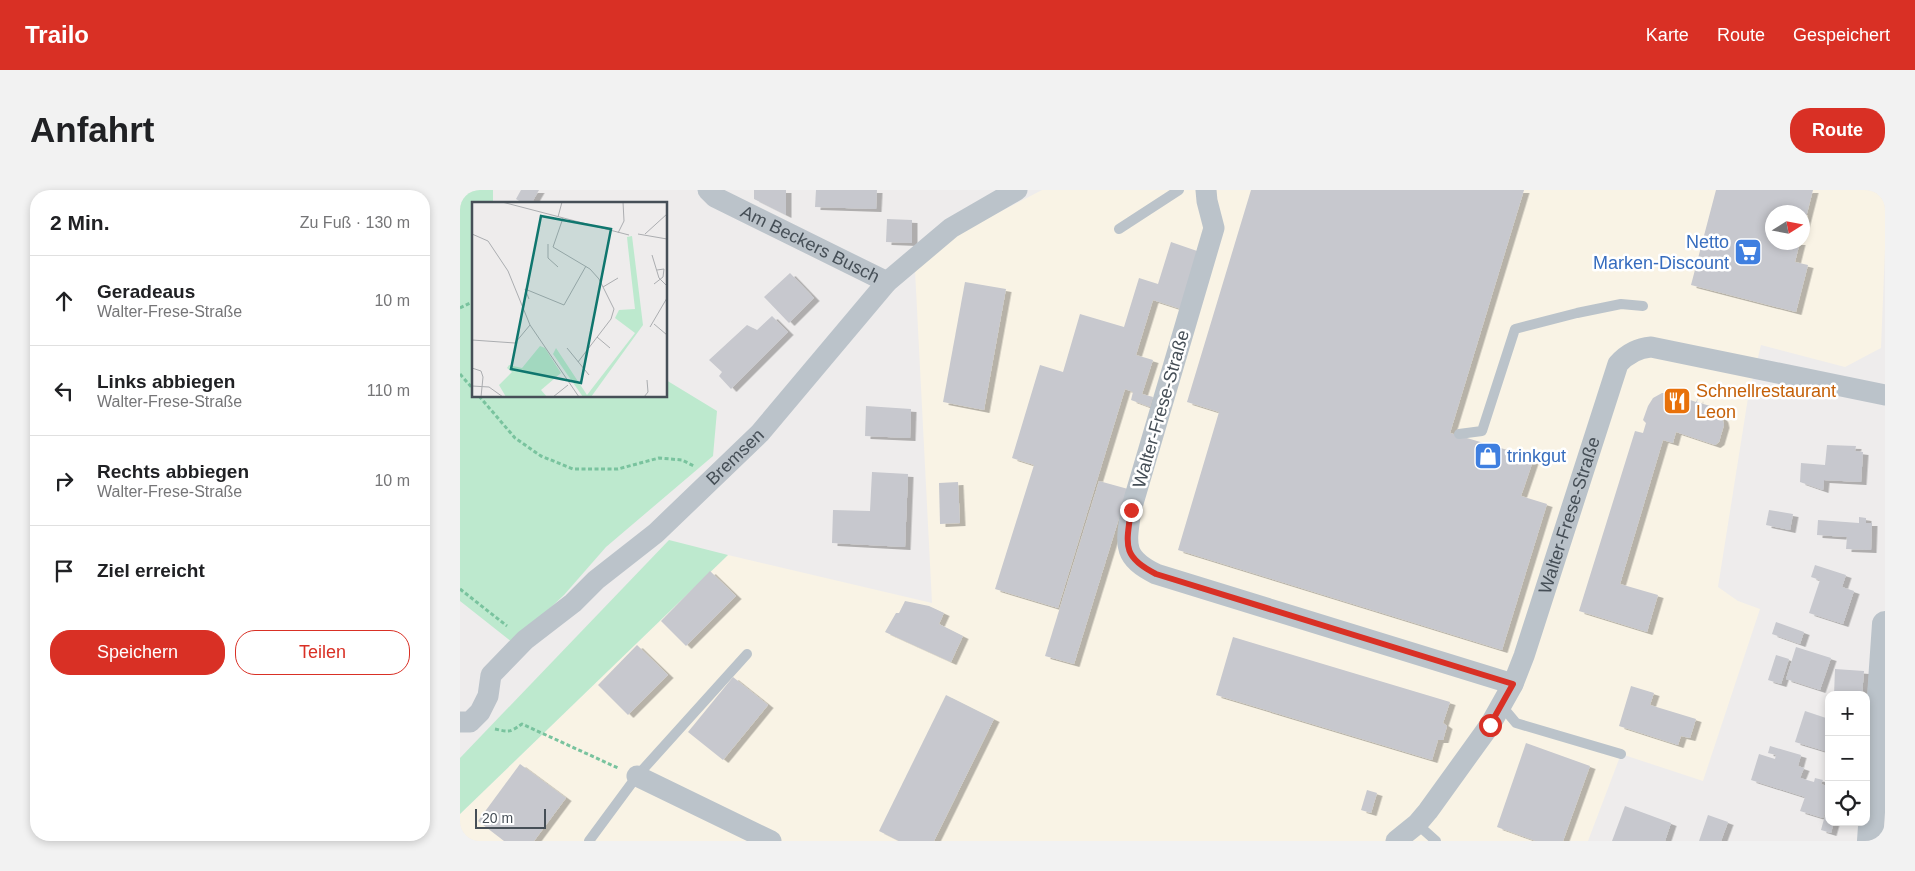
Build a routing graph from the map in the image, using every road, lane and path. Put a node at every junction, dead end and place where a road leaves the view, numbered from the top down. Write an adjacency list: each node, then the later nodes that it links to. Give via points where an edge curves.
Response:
1 (708, 190): 6 (street, Am Beckers Busch, via 715,197)
2 (1018, 190): 6 (street, Bremsen, via 952,228)
3 (1179, 190): 5 (lane)
4 (1206, 190): 20 (street, Walter-Frese-Straße, via 1214,228 1131,510 1130,557 1140,566 1165,577)
5 (1120, 229)
6 (887, 282): 15 (street, Bremsen, via 760,433)
7 (472, 302): 9 (path)
8 (1643, 306): 14 (lane, via 1621,304 1515,329 1482,431)
9 (460, 308)
10 (460, 374): 11 (path)
11 (472, 388)
12 (1885, 395): 20 (street, Walter-Frese-Straße, via 1650,347 1633,352 1618,364)
13 (481, 398): 15 (path, via 515,438 541,456 573,469 618,468 659,458 682,460)
14 (1458, 434)
15 (714, 477): 18 (street, Bremsen, via 656,534)
16 (460, 589): 18 (path)
17 (1885, 624): 30 (street)
18 (525, 640): 22 (street, Bremsen, via 491,675 488,696 480,712)
19 (747, 654): 24 (lane)
20 (1513, 684): 21 (street, Walter-Frese-Straße)
21 (1501, 706): 23 (lane, via 1516,723); 25 (street, Walter-Frese-Straße)
22 (465, 722): 24 (path, via 481,730 496,729 506,733 522,724)
23 (1621, 754)
24 (637, 776): 26 (lane); 27 (street)
25 (1417, 824): 28 (street, Walter-Frese-Straße); 29 (lane)
26 (589, 841)
27 (771, 841)
28 (1396, 841)
29 (1436, 841)
30 (1870, 841)

